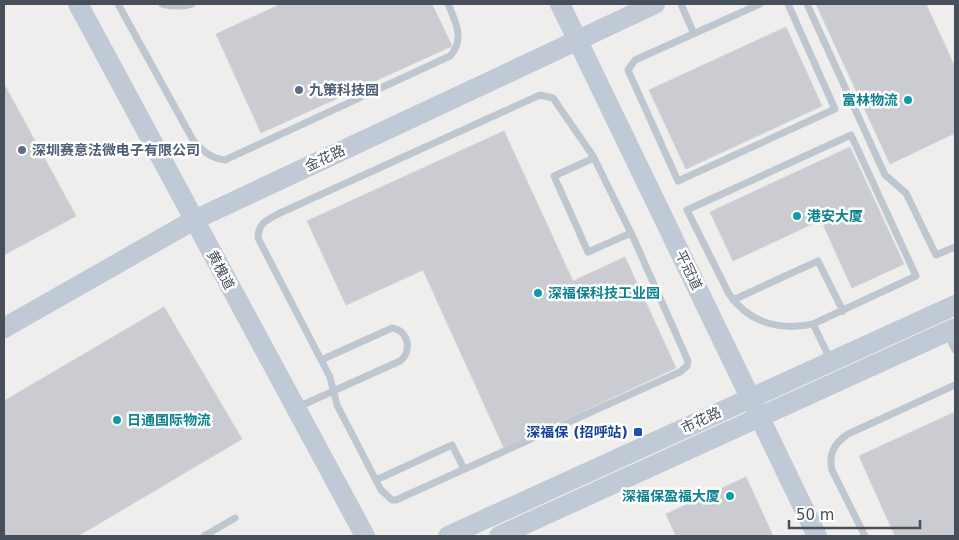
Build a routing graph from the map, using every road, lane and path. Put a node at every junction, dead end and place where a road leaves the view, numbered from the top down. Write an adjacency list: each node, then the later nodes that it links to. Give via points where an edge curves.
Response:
1 (78, 4): 15 (street, 黄槐道)
2 (118, 4): 5 (lane, via 194,140 204,152 225,160 450,56 456,49 458,31)
3 (162, 4): 4 (lane, via 173,7)
4 (192, 4)
5 (448, 4)
6 (560, 4): 13 (street, 平冠道)
7 (656, 4): 13 (street, 金花路)
8 (681, 4): 12 (lane)
9 (760, 4): 12 (lane)
10 (788, 4): 12 (lane, via 835,109 678,181 628,70 635,60)
11 (807, 4): 17 (lane, via 885,175 906,193 936,255)
12 (694, 34)
13 (578, 40): 15 (street, 金花路); 28 (street, 平冠道)
14 (594, 158): 16 (lane); 16 (lane, via 554,176 588,252); 24 (lane, via 553,98 540,95 262,223 258,238)
15 (194, 220): 22 (street, 金花路); 29 (street, 黄槐道)
16 (631, 233): 31 (lane, via 688,361 687,366 680,372)
17 (955, 246)
18 (733, 300): 20 (lane, via 818,261); 20 (lane, via 687,210 851,135 916,276); 21 (lane, via 749,315 779,326 797,328)
19 (955, 305): 25 (street, 市花路)
20 (843, 311): 21 (lane)
21 (813, 324): 25 (lane)
22 (4, 328)
23 (952, 337): 30 (street, 市花路)
24 (321, 360): 27 (lane); 27 (lane, via 392,328 398,329 407,340 406,357)
25 (831, 361): 28 (street, 市花路)
26 (955, 385): 39 (lane, via 848,434 832,449 832,470)
27 (333, 392): 29 (lane); 32 (lane)
28 (751, 397): 30 (street, 平冠道); 36 (street, 市花路)
29 (296, 408): 35 (street, 黄槐道)
30 (761, 417): 37 (street, 市花路); 38 (street, 平冠道)
31 (464, 469): 32 (lane, via 396,500 384,494); 32 (lane, via 452,445)
32 (376, 480)
33 (235, 518): 34 (lane)
34 (204, 536)
35 (365, 536)
36 (448, 536)
37 (499, 536)
38 (817, 536)
39 (865, 536)

